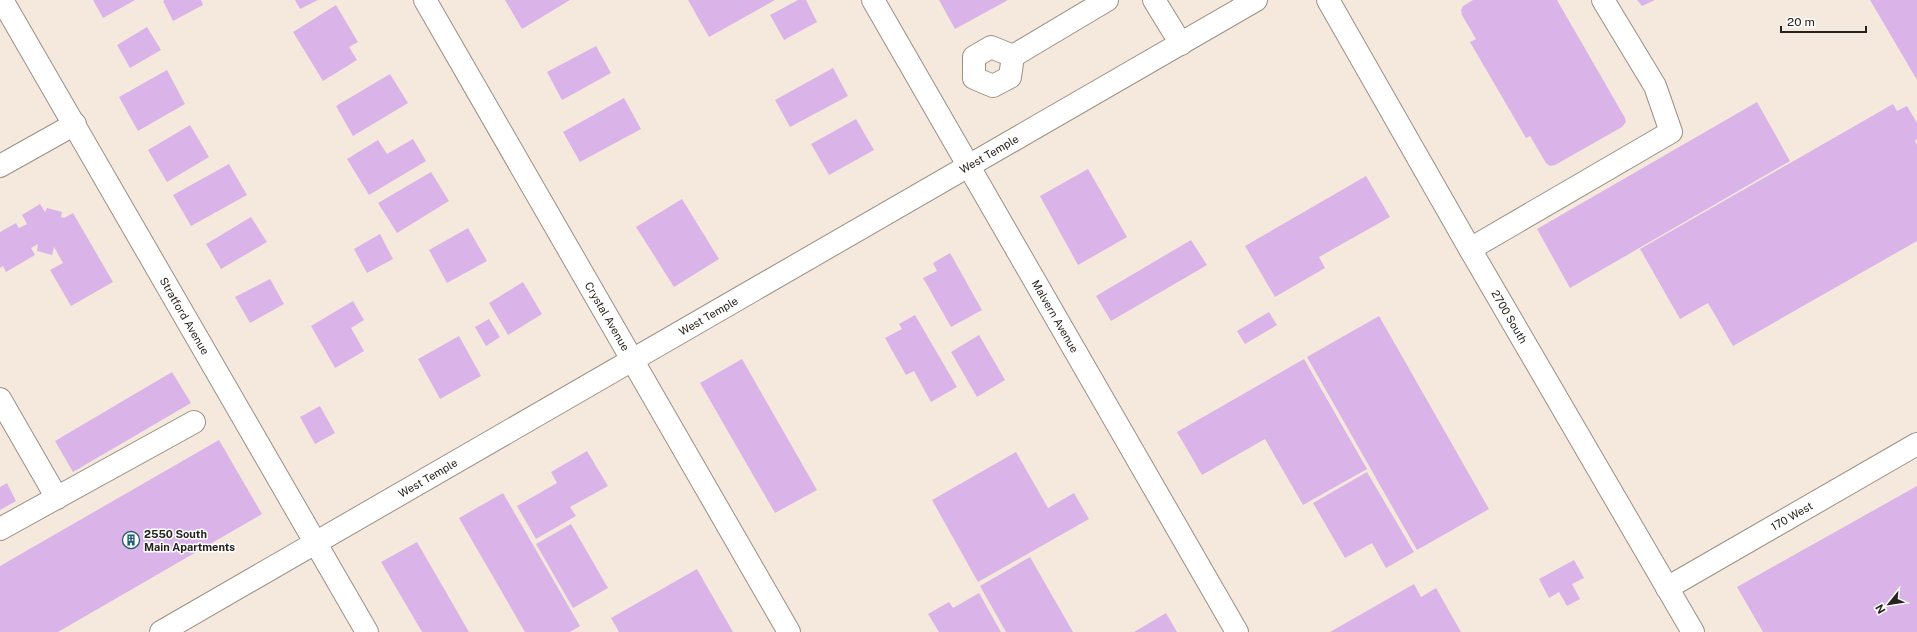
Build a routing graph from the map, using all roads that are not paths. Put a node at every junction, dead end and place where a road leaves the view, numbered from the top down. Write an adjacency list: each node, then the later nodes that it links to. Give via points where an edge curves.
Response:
1 (2, 0): 11 (street, Stratford Avenue)
2 (425, 0): 15 (street, Crystal Avenue)
3 (873, 0): 13 (street, Malvern Avenue)
4 (1107, 0): 10 (street)
5 (1154, 0): 9 (street)
6 (1256, 0): 9 (street, West Temple)
7 (1328, 0): 14 (street, 2700 South)
8 (1603, 0): 14 (street, via 1655,86 1671,132)
9 (1181, 44): 13 (street, West Temple)
10 (1013, 56)
11 (75, 124): 12 (street); 21 (street, Stratford Avenue)
12 (0, 166)
13 (968, 167): 15 (street, West Temple); 27 (street, Malvern Avenue)
14 (1470, 250): 22 (street, 2700 South)
15 (633, 360): 21 (street, West Temple); 26 (street, Crystal Avenue)
16 (0, 399): 19 (street)
17 (194, 422): 19 (street)
18 (1917, 444): 22 (street, 170 West)
19 (57, 498): 20 (street)
20 (0, 529)
21 (316, 542): 23 (street, West Temple); 25 (street, Stratford Avenue)
22 (1667, 588): 28 (street, 2700 South)
23 (189, 625): 24 (street, West Temple)
24 (161, 632)
25 (367, 632)
26 (789, 632)
27 (1237, 632)
28 (1693, 632)

